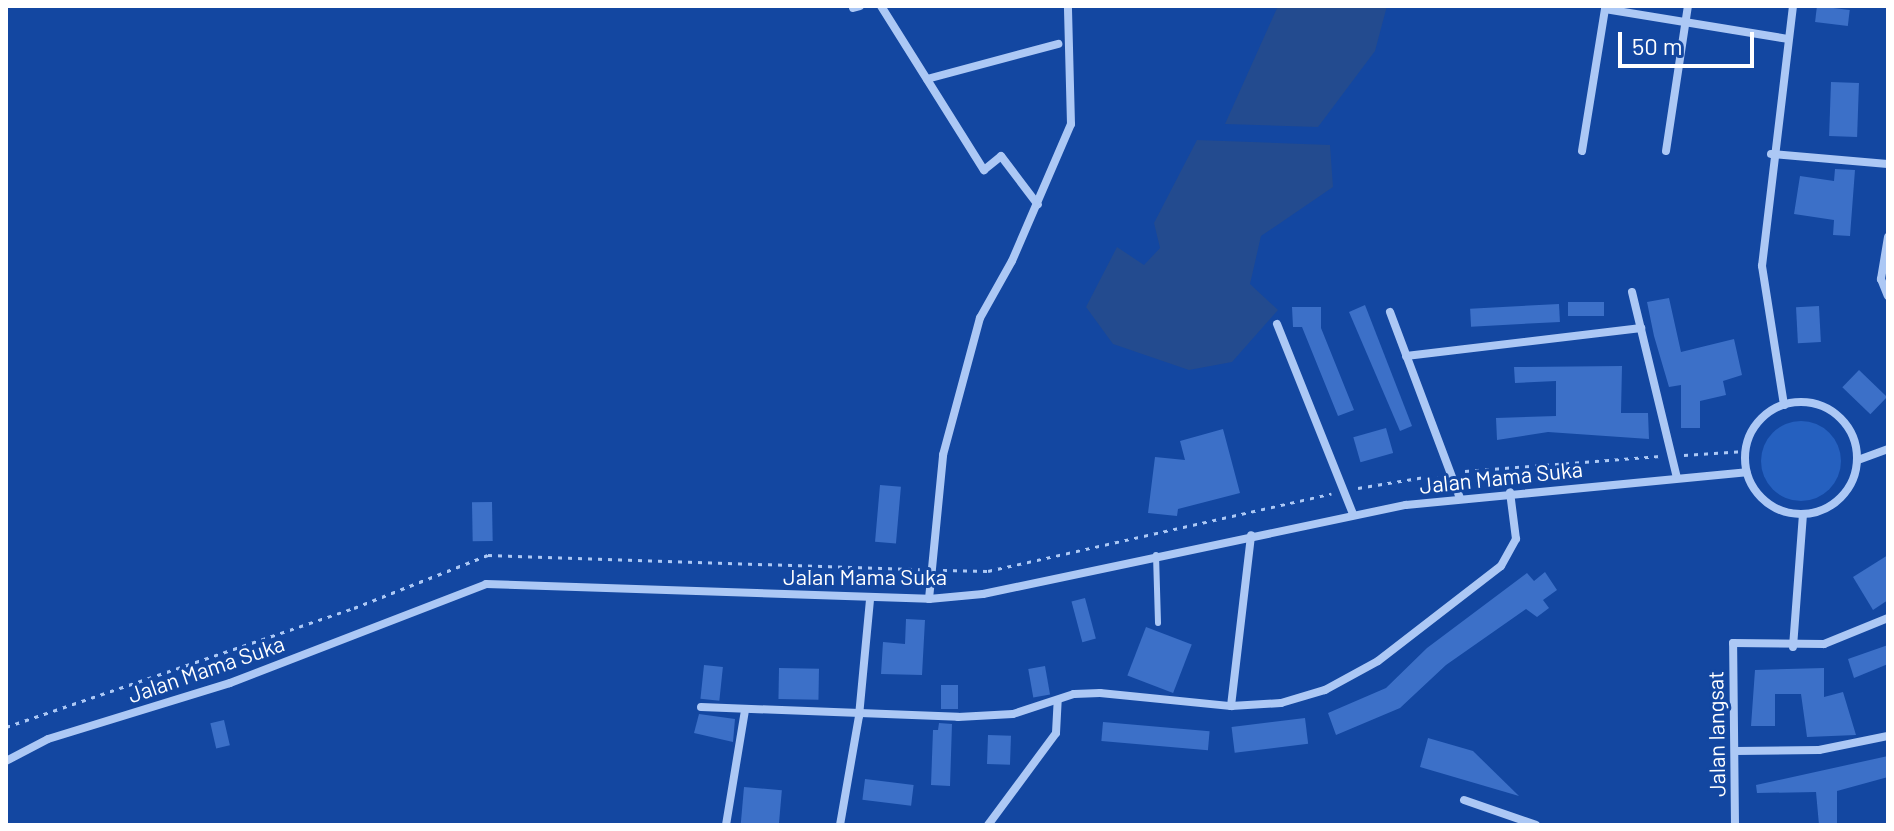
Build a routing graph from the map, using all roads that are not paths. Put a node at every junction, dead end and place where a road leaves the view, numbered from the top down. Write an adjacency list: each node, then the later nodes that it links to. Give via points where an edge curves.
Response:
1 (881, 6): 8 (street)
2 (1068, 6): 13 (street, via 1071,124)
3 (1688, 6): 5 (street)
4 (1793, 6): 6 (street)
5 (1685, 22): 6 (street); 9 (street, via 1605,9); 10 (street)
6 (1788, 39): 11 (street)
7 (1058, 44): 8 (street)
8 (927, 79): 13 (street, via 984,170 1001,156)
9 (1582, 151)
10 (1666, 151)
11 (1771, 154): 12 (street); 21 (street, via 1762,266)
12 (1888, 164)
13 (1038, 205): 33 (street, via 980,318 943,455)
14 (1888, 237): 16 (street, via 1881,279)
15 (1632, 292): 19 (street)
16 (1888, 296)
17 (1390, 312): 20 (street)
18 (1277, 324): 28 (street)
19 (1641, 328): 20 (street); 25 (street)
20 (1406, 356): 27 (street)
21 (1784, 405): 23 (street, via 1811,403 1835,414 1852,434); 24 (street, via 1758,422 1745,451)
22 (1888, 449): 23 (street)
23 (1858, 460): 29 (street, via 1841,498)
24 (1746, 472): 25 (street, Jalan Mama Suka); 29 (street, via 1772,507)
25 (1677, 478): 26 (street, Jalan Mama Suka)
26 (1510, 492): 27 (street, Jalan Mama Suka); 38 (street, via 1513,552 1391,651 1325,690 1281,703)
27 (1460, 498): 28 (street, Jalan Mama Suka)
28 (1353, 514): 30 (street, Jalan Mama Suka)
29 (1803, 514): 36 (street)
30 (1251, 535): 31 (street, Jalan Mama Suka); 38 (street)
31 (1156, 555): 33 (street, Jalan Mama Suka, via 983,594); 35 (lane)
32 (870, 599): 33 (street, Jalan Mama Suka); 41 (street); 44 (street, Jalan Mama Suka, via 486,584 230,683 48,739)
33 (929, 599)
34 (1888, 618): 36 (street, via 1824,644)
35 (1158, 623)
36 (1793, 647): 43 (street, Jalan langsat, via 1733,643)
37 (1058, 700): 38 (street, via 1100,693); 41 (street, via 1013,714); 49 (street, via 1056,733)
38 (1231, 706)
39 (701, 707): 40 (street)
40 (745, 710): 41 (street); 47 (street)
41 (859, 716): 48 (street)
42 (1888, 736): 43 (street, via 1819,750)
43 (1735, 751): 51 (street, Jalan langsat)
44 (6, 761)
45 (1464, 800): 46 (street)
46 (1524, 823): 50 (street)
47 (726, 825)
48 (840, 825)
49 (988, 825)
50 (1536, 825)
51 (1735, 825)

